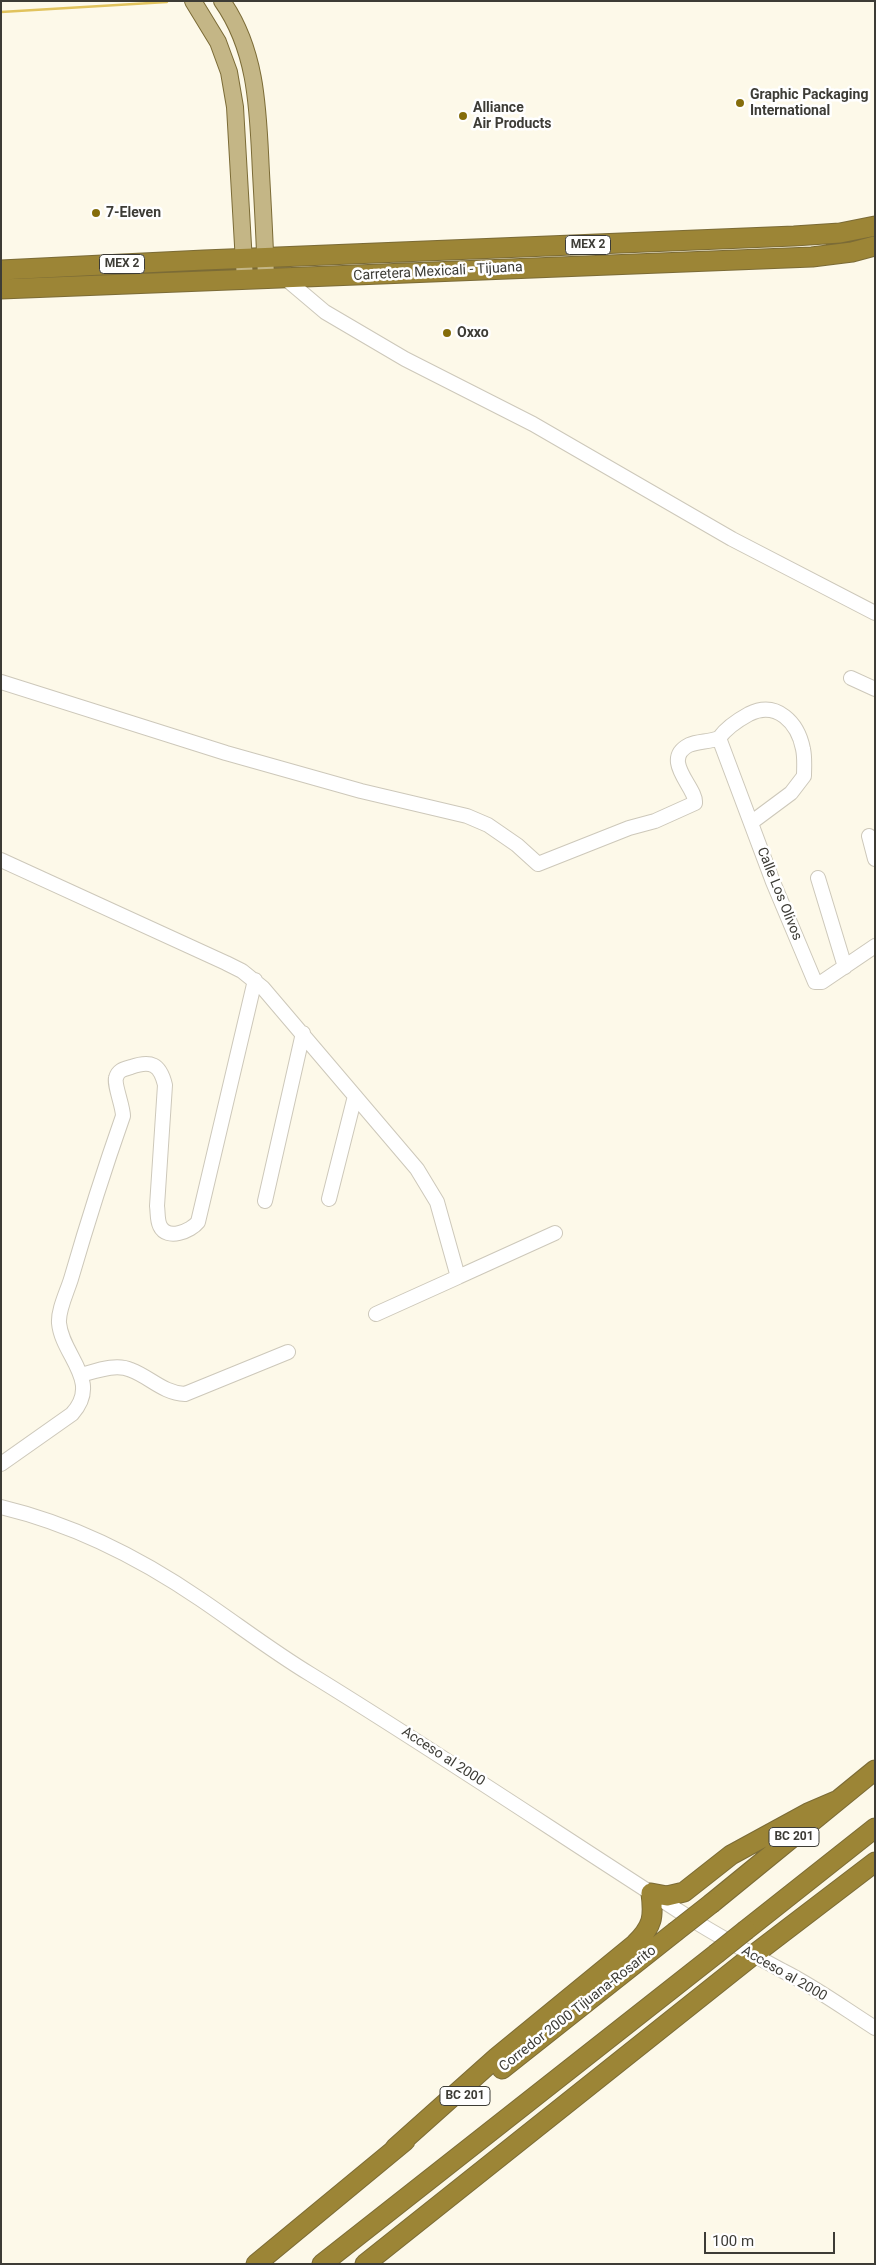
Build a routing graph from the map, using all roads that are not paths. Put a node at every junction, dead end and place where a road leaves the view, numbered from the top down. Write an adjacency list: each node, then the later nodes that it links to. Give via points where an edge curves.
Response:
1 (193, 1): 6 (main road, via 218,42 229,72 235,107)
2 (230, 6): 5 (main road, via 249,56 257,96)
3 (875, 226): 5 (highway, Carretera Mexicali - Tijuana / MEX 2, via 840,233 794,236)
4 (875, 246): 8 (highway, Carretera Mexicali - Tijuana / MEX 2, via 812,257)
5 (265, 259): 6 (highway, Carretera Mexicali - Tijuana / MEX 2); 10 (main road)
6 (244, 260): 7 (highway, Carretera Mexicali - Tijuana / MEX 2); 9 (main road)
7 (1, 270)
8 (286, 279): 10 (highway, Carretera Mexicali - Tijuana / MEX 2); 12 (street, via 325,312 406,359 533,424 732,539)
9 (245, 280): 10 (highway, Carretera Mexicali - Tijuana / MEX 2); 11 (highway, Carretera Mexicali - Tijuana / MEX 2)
10 (266, 280)
11 (1, 289)
12 (875, 613)
13 (851, 678): 15 (street)
14 (1, 682): 16 (street, via 226,753 361,791 467,816 488,825 538,864 695,803 696,798 678,769 679,759 684,748)
15 (875, 689)
16 (720, 738): 17 (street, Calle Los Olivos); 17 (street, via 725,729 746,715 758,709 772,708 792,722 799,734 804,776 791,793)
17 (752, 822): 23 (street, Calle Los Olivos, via 772,882 815,982 822,982)
18 (869, 836): 19 (street)
19 (875, 859)
20 (1, 860): 24 (street, via 226,963)
21 (818, 878): 23 (street)
22 (875, 946): 23 (street, Calle Los Olivos)
23 (844, 966)
24 (255, 980): 25 (street); 33 (street, via 198,1222 185,1232 163,1231 159,1225 163,1075 156,1066 144,1062 120,1071 116,1076 123,1116 92,1205 59,1322)
25 (303, 1034): 26 (street); 28 (street)
26 (355, 1096): 27 (street); 30 (street, via 430,1188)
27 (329, 1199)
28 (264, 1200)
29 (555, 1234): 30 (street)
30 (458, 1277): 31 (street)
31 (376, 1314)
32 (288, 1352): 33 (street, via 185,1394 172,1394 130,1369 108,1368)
33 (81, 1374): 34 (street, via 82,1403)
34 (1, 1464)
35 (1, 1506): 40 (street, Acceso al 2000, via 84,1533 144,1565)
36 (875, 1770): 37 (highway, Corredor 2000 Tijuana-Rosarito / BC 201)
37 (836, 1802): 40 (highway, via 792,1821 731,1855 684,1892 667,1896); 45 (highway, Corredor 2000 Tijuana-Rosarito / BC 201, bridge, via 530,2048)
38 (875, 1828): 43 (highway, BC 201, bridge)
39 (875, 1862): 41 (highway)
40 (651, 1893): 41 (street, Acceso al 2000); 45 (highway, via 652,1921 640,1939 497,2057)
41 (752, 1956): 42 (street, Acceso al 2000, via 785,1972); 44 (highway)
42 (875, 2028)
43 (494, 2129): 44 (highway); 46 (highway, BC 201)
44 (529, 2134): 47 (highway)
45 (395, 2148): 48 (highway, Corredor 2000 Tijuana-Rosarito / BC 201)
46 (388, 2210): 47 (highway); 49 (highway, BC 201)
47 (368, 2262)
48 (256, 2264)
49 (322, 2264)

